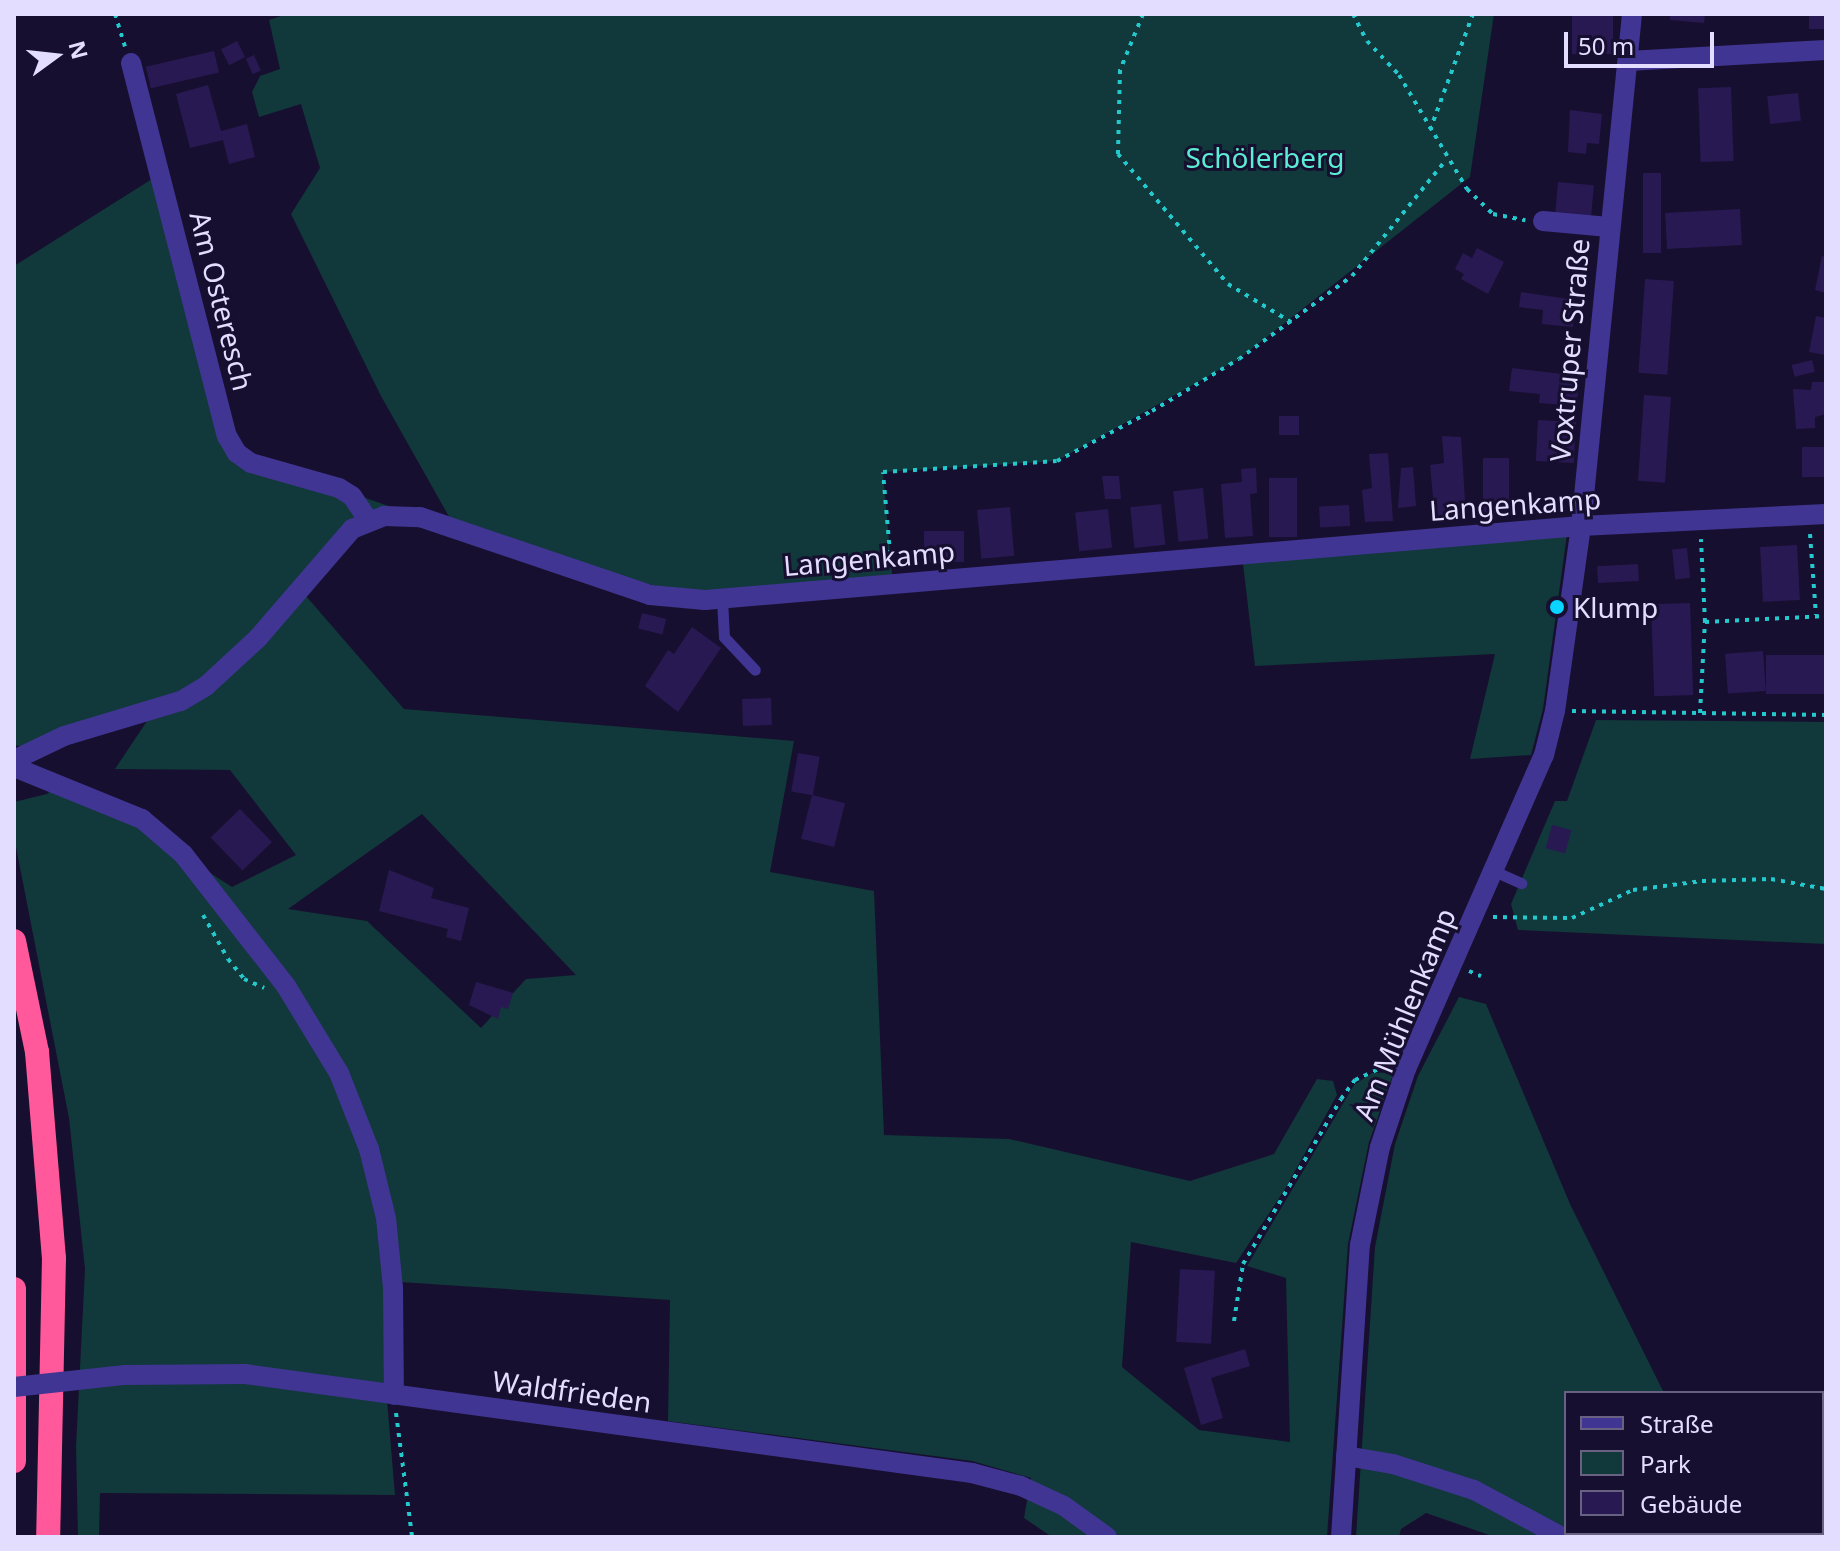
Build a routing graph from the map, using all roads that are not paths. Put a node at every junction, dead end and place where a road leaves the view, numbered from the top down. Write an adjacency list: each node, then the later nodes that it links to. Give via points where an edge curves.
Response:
1 (1632, 14): 3 (street, Voxtruper Straße)
2 (1826, 50): 3 (street)
3 (1628, 61): 6 (street, Voxtruper Straße)
4 (131, 63): 8 (street, Am Osteresch, via 227,436 251,463 339,488 352,496)
5 (1543, 221): 6 (street, Voxtruper Straße)
6 (1609, 227): 9 (street, Voxtruper Straße)
7 (1817, 515): 9 (street, Langenkamp)
8 (368, 520): 10 (street, Langenkamp, via 420,517 650,595); 12 (street, via 352,529 217,678 181,701 64,736)
9 (1581, 526): 10 (street, Langenkamp); 14 (street, Am Mühlenkamp, via 1544,755)
10 (722, 599): 11 (lane, via 724,637)
11 (755, 670)
12 (14, 760)
13 (14, 767): 19 (street, via 142,819 183,854 286,986 339,1073 369,1149 386,1218)
14 (1494, 871): 15 (lane); 20 (street, Am Mühlenkamp, via 1406,1069 1380,1147 1360,1245)
15 (1521, 883)
16 (14, 941): 22 (highway, via 37,1052 53,1243)
17 (14, 1289): 21 (highway)
18 (14, 1387): 19 (street, Waldfrieden, bridge, via 125,1375 245,1374)
19 (394, 1395): 25 (street, Waldfrieden, via 972,1473 1021,1486 1064,1506)
20 (1346, 1456): 26 (street, Am Mühlenkamp); 27 (street, via 1393,1464 1474,1490)
21 (14, 1461)
22 (51, 1481): 23 (highway); 24 (highway)
23 (48, 1537)
24 (56, 1537)
25 (1107, 1537)
26 (1341, 1537)
27 (1562, 1537)

